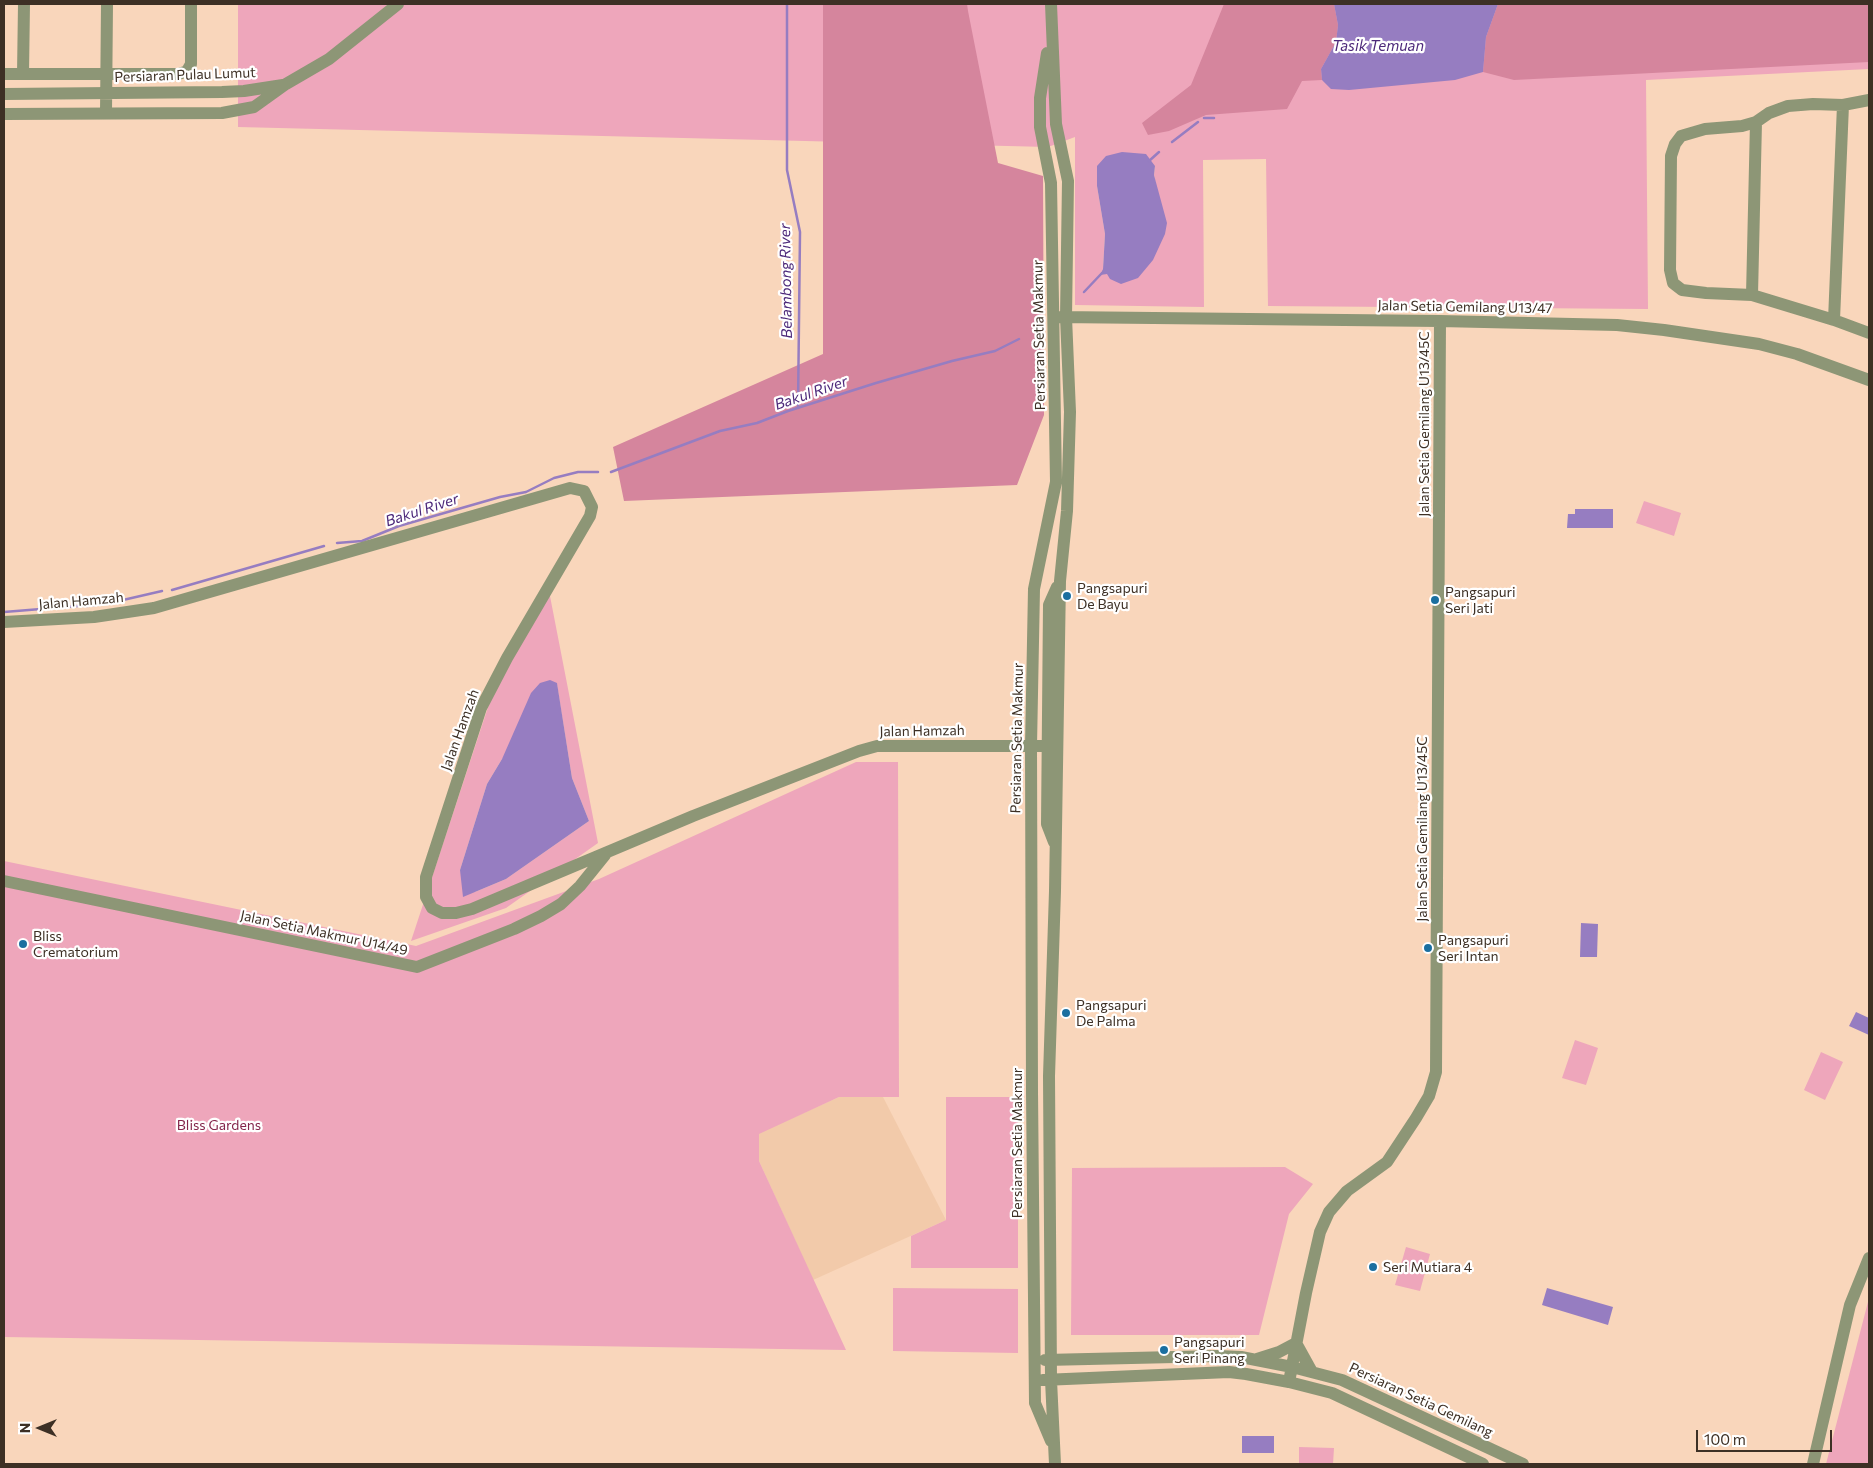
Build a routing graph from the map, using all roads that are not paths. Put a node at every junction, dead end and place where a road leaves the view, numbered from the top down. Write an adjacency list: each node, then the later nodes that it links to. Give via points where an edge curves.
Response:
1 (24, 4): 7 (street)
2 (107, 4): 8 (street)
3 (191, 4): 8 (street, via 191,64 187,71 179,74)
4 (398, 4): 9 (street, via 329,59)
5 (1051, 4): 18 (street, Persiaran Setia Makmur, via 1056,124 1068,181)
6 (4, 74): 7 (street)
7 (23, 74): 8 (street)
8 (106, 74): 10 (street)
9 (286, 84): 10 (street, Persiaran Pulau Lumut, via 244,91); 14 (street, Persiaran Pulau Lumut, via 254,107 232,112)
10 (106, 93): 11 (street, Persiaran Pulau Lumut); 14 (street)
11 (4, 94)
12 (1869, 100): 13 (street)
13 (1842, 105): 16 (street, via 1788,106); 19 (street)
14 (106, 113): 15 (street, Persiaran Pulau Lumut)
15 (4, 114)
16 (1756, 122): 17 (street); 17 (street, via 1690,132 1681,136 1671,156 1670,270 1673,283 1682,290 1706,294)
17 (1752, 295): 19 (street)
18 (1059, 317): 20 (street, Jalan Setia Gemilang U13/47); 23 (street, Persiaran Setia Makmur, via 1070,412 1067,510); 25 (street, Persiaran Setia Makmur, via 1056,482 1034,590)
19 (1834, 320): 21 (street)
20 (1440, 321): 22 (street, Jalan Setia Gemilang U13/47, via 1617,325 1698,334 1759,344); 31 (street, Jalan Setia Gemilang U13/45C, via 1436,1072 1429,1096 1387,1162 1347,1191 1329,1212 1320,1232)
21 (1869, 334)
22 (1869, 380)
23 (1060, 581): 26 (street, via 1049,605); 27 (street, Persiaran Setia Makmur)
24 (4, 622): 28 (street, Jalan Hamzah, via 94,617 154,608 570,488 584,491 592,508 590,516 481,708 426,877 426,897 432,908 456,913)
25 (1031, 746): 26 (street, Jalan Hamzah); 28 (street, Jalan Hamzah, via 878,746 693,816); 33 (street, Persiaran Setia Makmur)
26 (1047, 746): 27 (street, via 1047,824)
27 (1056, 846): 34 (street, Persiaran Setia Makmur, via 1049,1076)
28 (606, 853): 29 (street, Jalan Setia Makmur U14/49, via 561,904 514,929 418,967)
29 (4, 881)
30 (1869, 1258): 44 (street, via 1850,1305)
31 (1296, 1343): 32 (street); 35 (street, Jalan Setia Gemilang U13/45C); 36 (street)
32 (1254, 1359): 34 (street, Persiaran Setia Gemilang, via 1218,1356); 35 (street, Persiaran Setia Gemilang)
33 (1035, 1360): 34 (street, Persiaran Setia Gemilang); 37 (street, Persiaran Setia Makmur)
34 (1051, 1360): 38 (street, Persiaran Setia Makmur)
35 (1292, 1367): 36 (street, Persiaran Setia Gemilang); 39 (street, Jalan Setia Gemilang U13/45C)
36 (1312, 1372): 41 (street, Persiaran Setia Gemilang, via 1342,1380 1381,1397)
37 (1035, 1380): 38 (street); 40 (street, Persiaran Setia Makmur, via 1035,1403)
38 (1051, 1380): 39 (street, via 1229,1372); 40 (street, Persiaran Setia Makmur)
39 (1290, 1382): 43 (street, via 1332,1393)
40 (1055, 1450): 42 (street, Persiaran Setia Makmur)
41 (1515, 1463)
42 (1055, 1464)
43 (1483, 1464)
44 (1812, 1464)

